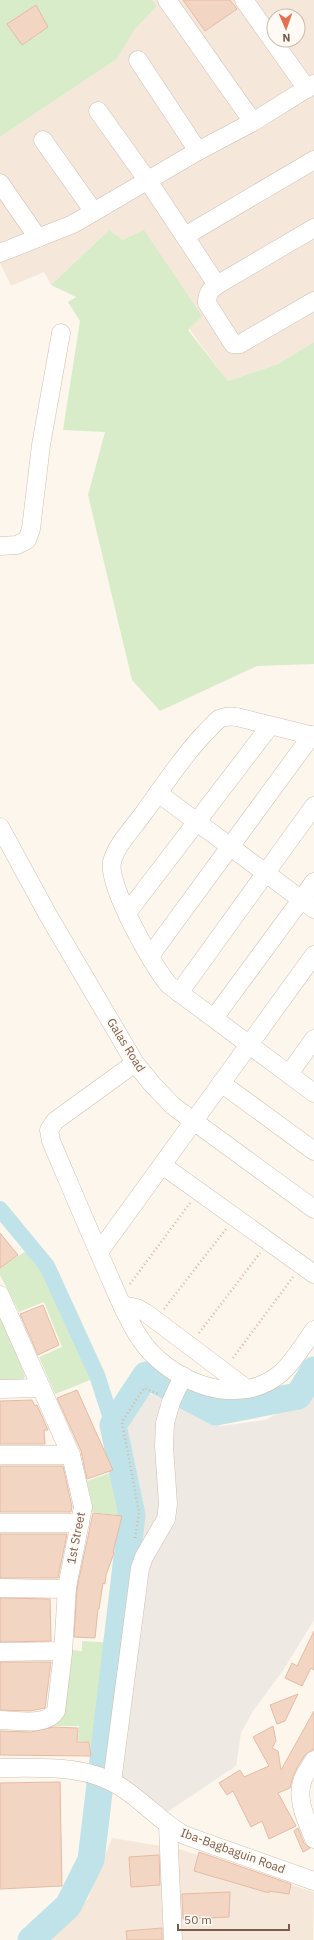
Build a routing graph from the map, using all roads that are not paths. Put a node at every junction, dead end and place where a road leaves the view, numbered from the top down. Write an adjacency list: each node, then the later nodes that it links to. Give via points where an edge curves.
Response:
1 (168, 0): 6 (street)
2 (244, 0): 4 (street)
3 (138, 60): 8 (street)
4 (310, 86): 6 (street)
5 (98, 111): 10 (street)
6 (253, 122): 8 (street)
7 (43, 140): 12 (street)
8 (198, 151): 10 (street)
9 (314, 160): 14 (street)
10 (148, 181): 12 (street); 14 (street)
11 (0, 184): 15 (street)
12 (94, 212): 15 (street, via 73,224)
13 (314, 228): 17 (street)
14 (185, 236): 17 (street)
15 (38, 238): 16 (street)
16 (0, 253)
17 (217, 285): 18 (street, via 210,290 207,303 236,345)
18 (314, 301)
19 (61, 333): 20 (street, via 41,445 31,529 27,540 17,545)
20 (0, 546)
21 (270, 726): 22 (street); 23 (street, via 231,716 220,719 194,744); 25 (street)
22 (313, 736): 27 (street)
23 (158, 793): 25 (street); 31 (street, via 119,847 112,863 114,882)
24 (314, 806): 28 (street)
25 (197, 822): 27 (street); 31 (street)
26 (0, 827): 38 (street, Galas Road)
27 (230, 847): 28 (street); 33 (street)
28 (266, 874): 30 (street); 34 (street)
29 (314, 882): 30 (street)
30 (307, 904): 35 (street)
31 (127, 913): 33 (street)
32 (314, 955): 37 (street)
33 (150, 956): 34 (street, via 160,974)
34 (180, 993): 35 (street)
35 (214, 1018): 37 (street)
36 (314, 1039): 39 (street)
37 (249, 1045): 39 (street); 40 (street)
38 (134, 1063): 42 (street, Galas Road, via 173,1106); 46 (street, via 55,1121 49,1130 51,1141)
39 (289, 1074): 41 (street)
40 (221, 1083): 42 (street); 43 (street)
41 (314, 1093)
42 (194, 1121): 44 (street); 45 (street, Galas Road)
43 (314, 1151)
44 (162, 1165): 46 (street); 47 (street)
45 (314, 1209)
46 (99, 1252): 49 (street)
47 (308, 1270)
48 (0, 1296): 54 (street, 1st Street)
49 (121, 1301): 50 (street); 51 (street)
50 (151, 1317): 51 (street); 56 (street)
51 (132, 1324): 53 (street, via 149,1350)
52 (313, 1333): 56 (street, via 281,1373 265,1383)
53 (182, 1380): 56 (street, via 226,1390); 68 (street, via 171,1402 165,1423 168,1504 166,1519 140,1568)
54 (40, 1388): 55 (street); 58 (street, 1st Street)
55 (0, 1389)
56 (247, 1389)
57 (0, 1455): 58 (street)
58 (71, 1455): 60 (street, 1st Street, via 83,1507)
59 (0, 1523): 60 (street)
60 (80, 1523): 62 (street, 1st Street)
61 (0, 1588): 62 (street)
62 (67, 1589): 63 (street, 1st Street)
63 (63, 1651): 64 (street); 65 (street, 1st Street, via 58,1705 54,1715 45,1720)
64 (0, 1652)
65 (0, 1720)
66 (314, 1760): 70 (street, via 303,1779 301,1794 302,1810)
67 (0, 1768): 68 (street, Iba-Bagbaguin Road, via 62,1769 101,1776)
68 (112, 1782): 69 (street, Iba-Bagbaguin Road)
69 (168, 1826): 71 (street, Iba-Bagbaguin Road, via 184,1835); 72 (street)
70 (314, 1839)
71 (314, 1881)
72 (173, 1940)

